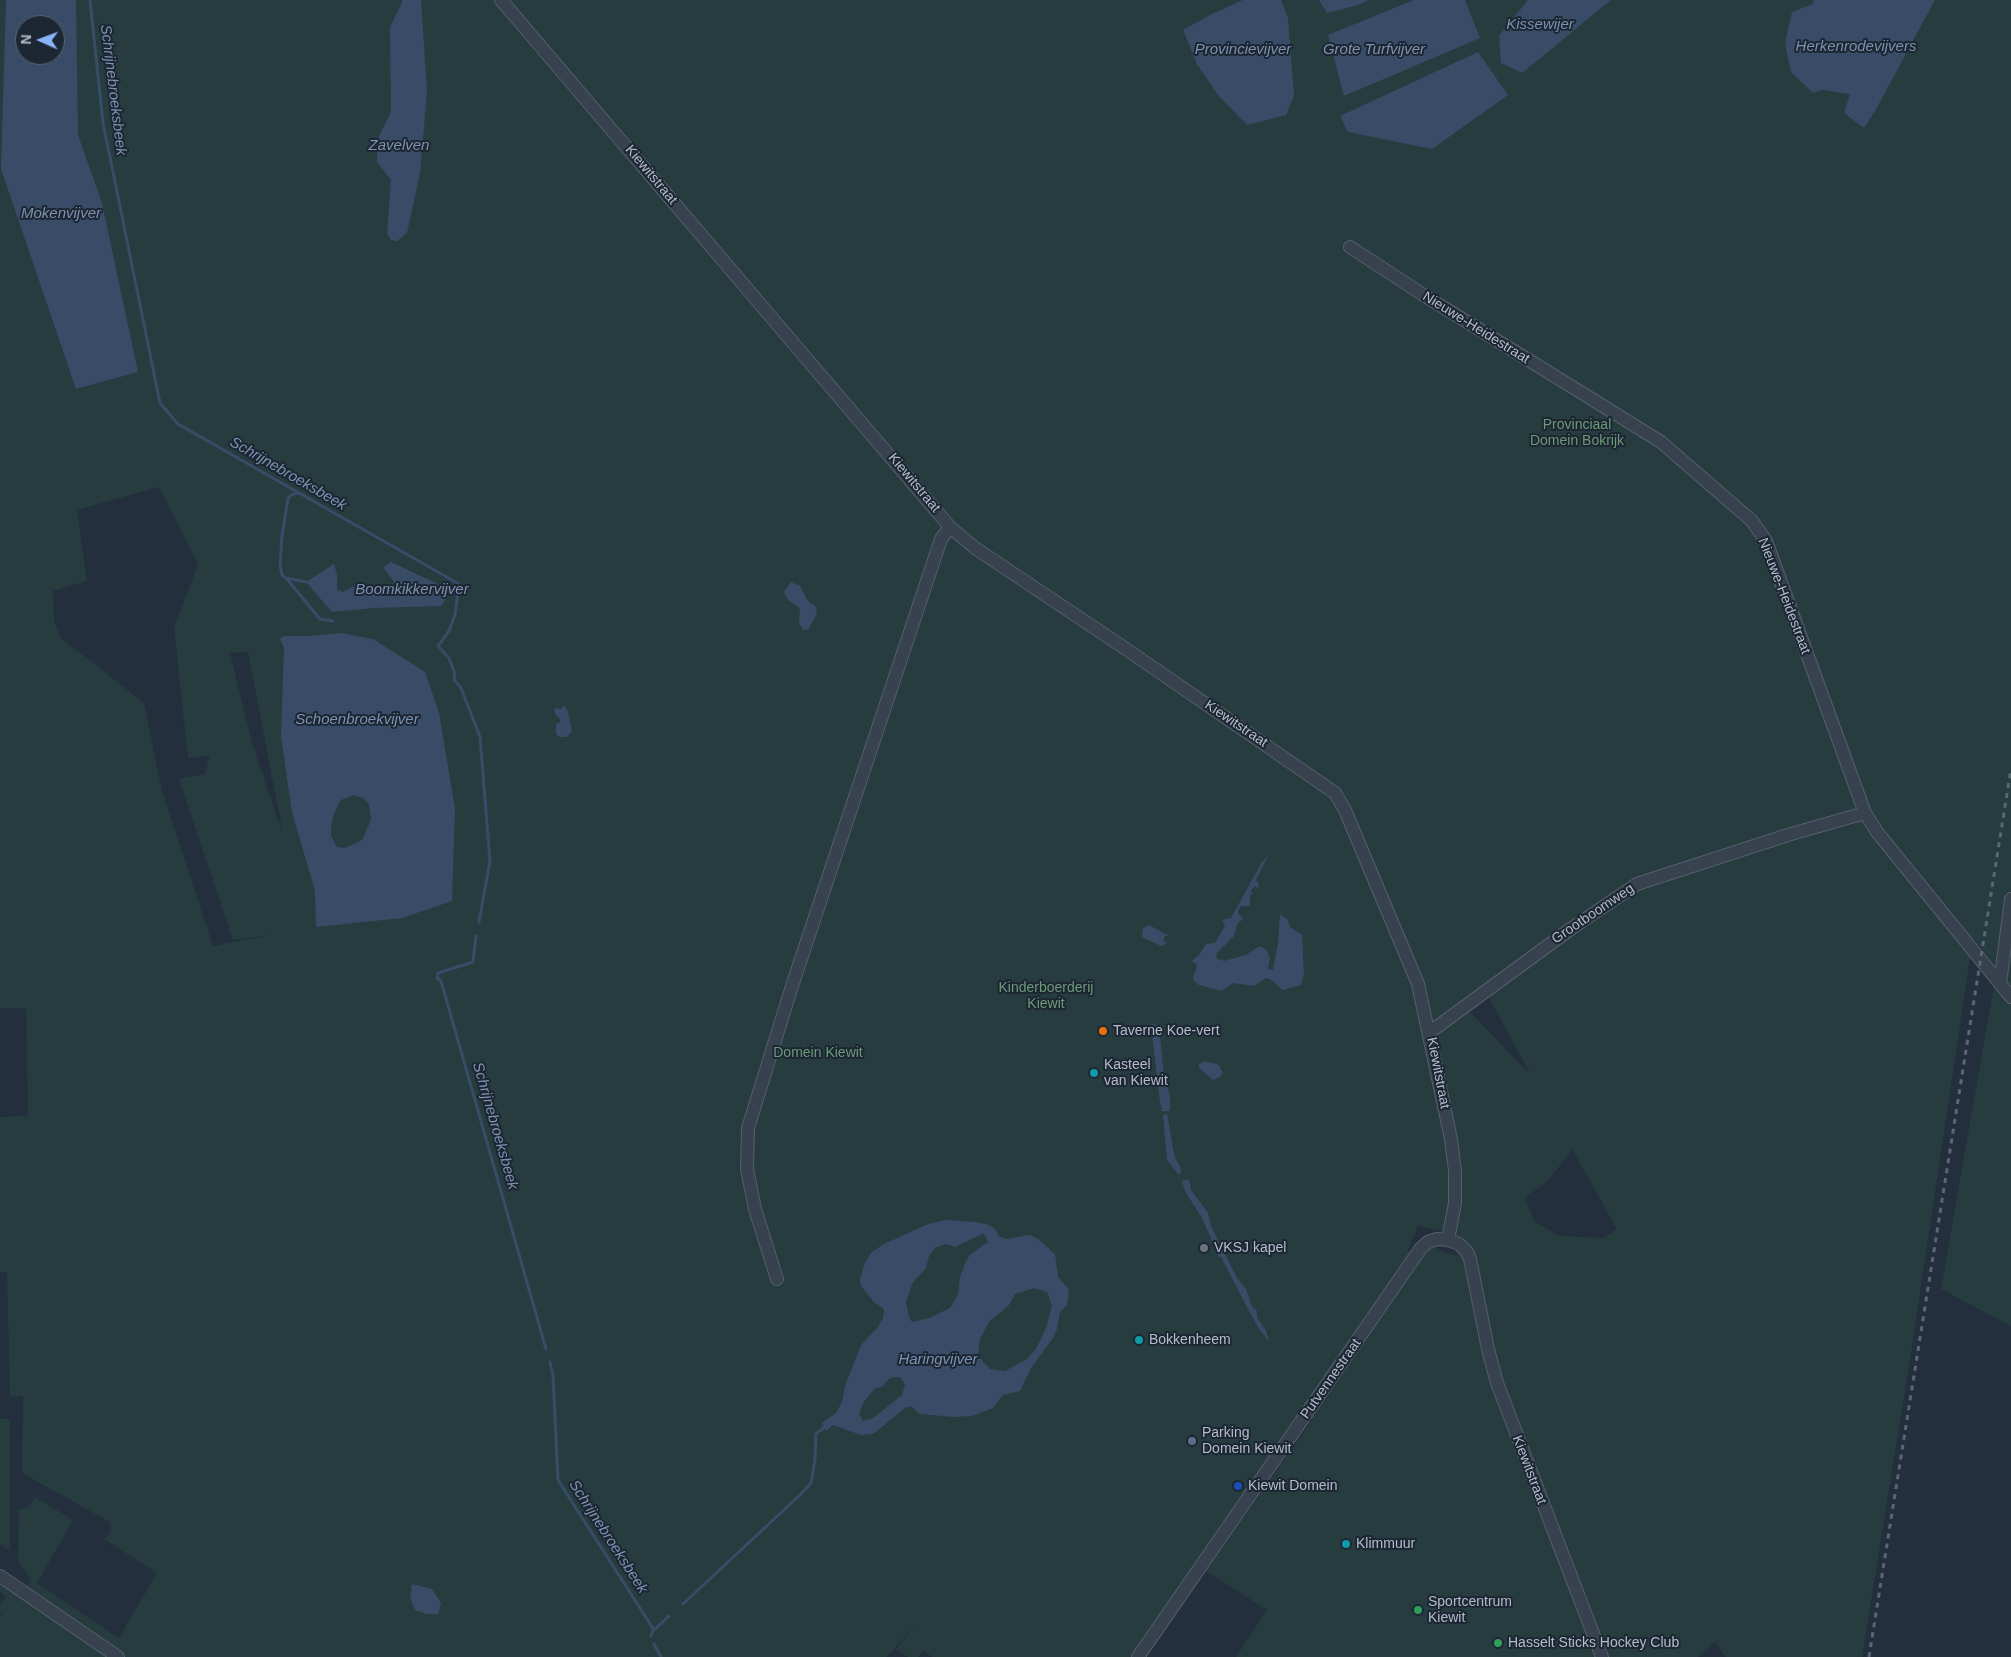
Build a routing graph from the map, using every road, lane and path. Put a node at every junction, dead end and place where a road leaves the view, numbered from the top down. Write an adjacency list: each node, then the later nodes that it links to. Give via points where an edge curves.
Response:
1 (501, 0): 3 (street, Kiewitstraat)
2 (1350, 247): 4 (street, Nieuwe-Heidestraat, via 1661,442 1752,521 1766,541)
3 (950, 527): 8 (street, Kiewitstraat, via 975,548 1335,793 1346,810 1408,956); 10 (street, via 941,539 748,1128 747,1169 755,1209)
4 (1865, 813): 6 (street, Nieuwe-Heidestraat); 8 (street, Grootboomweg, via 1637,884)
5 (2011, 898): 6 (street)
6 (2000, 984): 7 (street, Nieuwe-Heidestraat)
7 (2011, 997)
8 (1430, 1032): 9 (street, Kiewitstraat, via 1455,1171 1455,1203)
9 (1448, 1240): 13 (street, Putvennestraat, via 1436,1239 1421,1248); 14 (street, Kiewitstraat, via 1459,1244 1470,1259 1497,1383)
10 (778, 1279)
11 (0, 1576): 12 (street)
12 (118, 1657)
13 (1138, 1657)
14 (1602, 1657)

